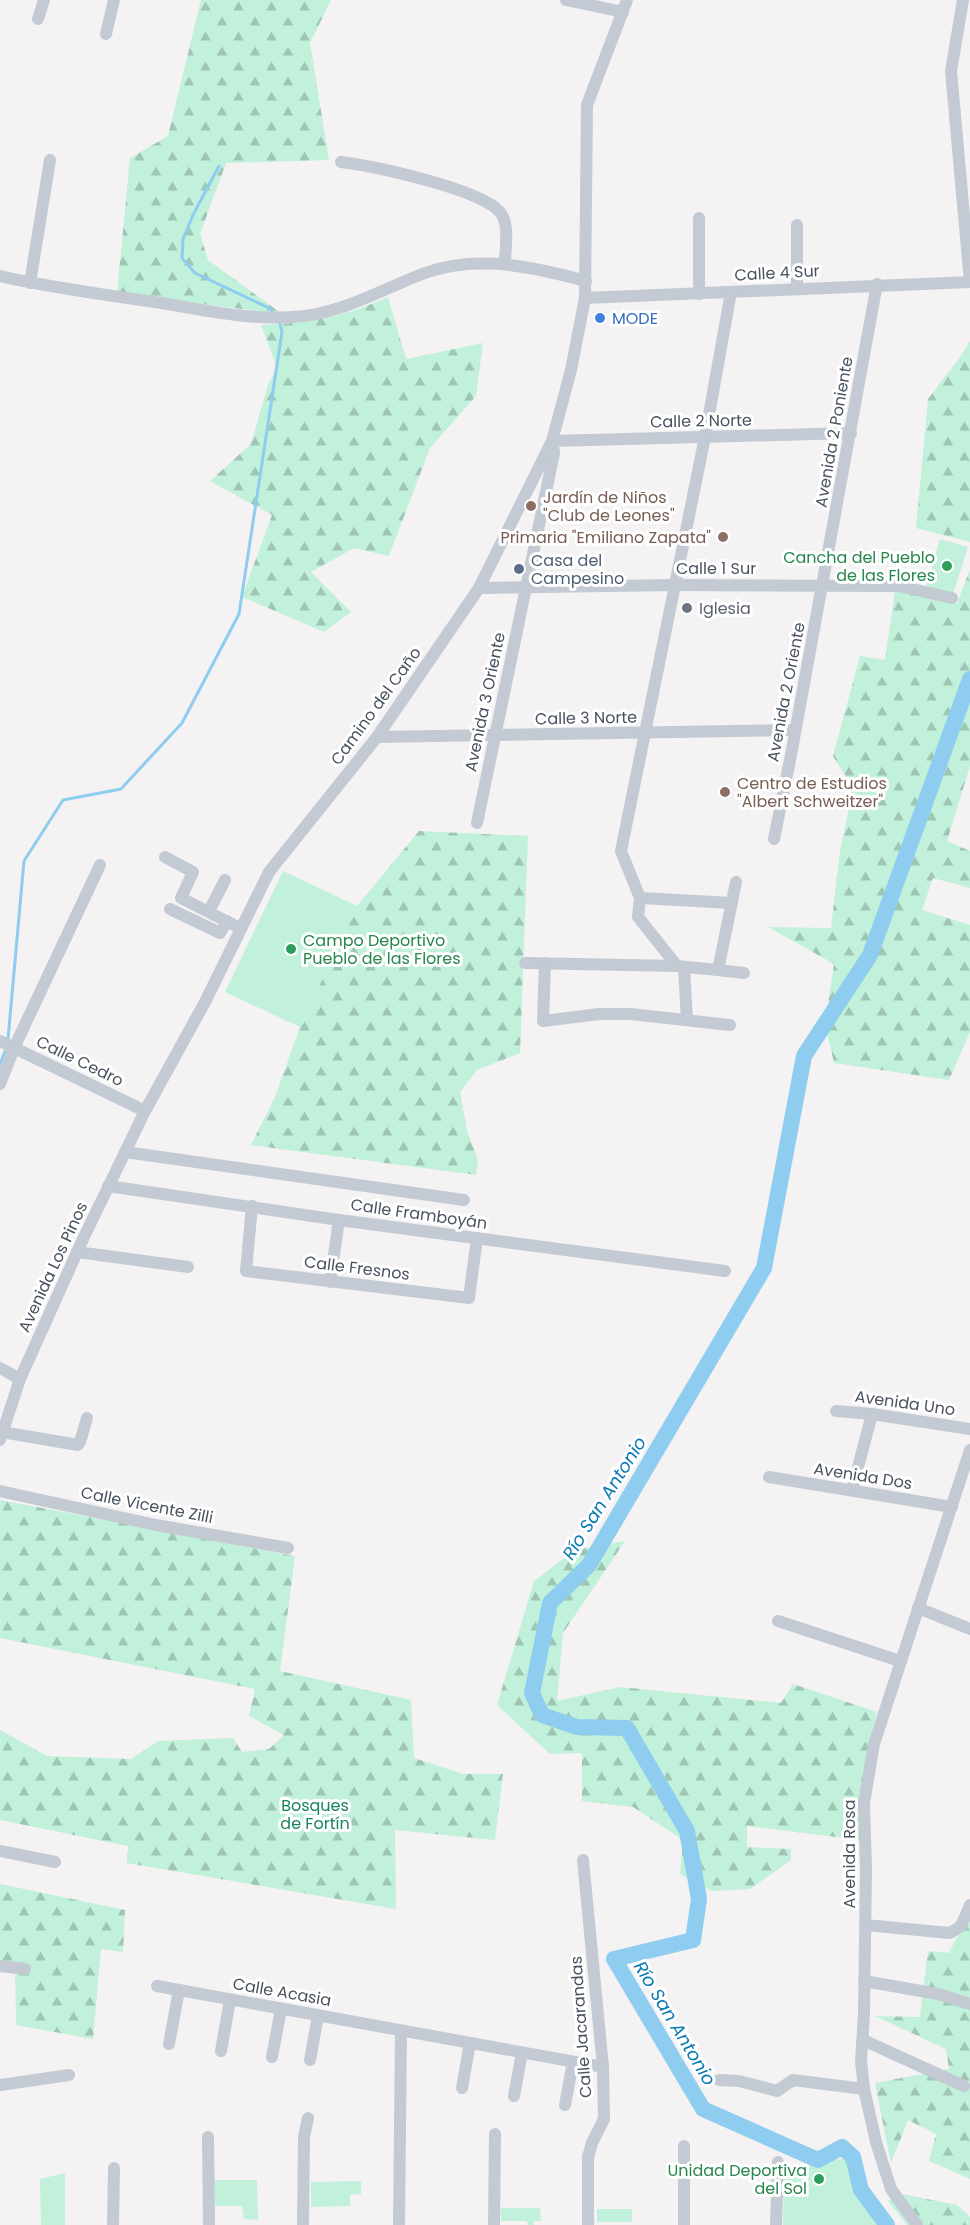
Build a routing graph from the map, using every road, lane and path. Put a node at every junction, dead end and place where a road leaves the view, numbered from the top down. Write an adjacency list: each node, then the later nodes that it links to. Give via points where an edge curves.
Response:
1 (44, 0): 6 (street)
2 (114, 0): 7 (street)
3 (566, 0): 5 (street)
4 (963, 0): 15 (street, via 951,71)
5 (625, 6): 14 (street, Camino del Caño, via 587,105)
6 (38, 19)
7 (106, 34)
8 (50, 160): 16 (street)
9 (341, 162): 12 (street, via 372,166 479,198 499,211 504,221)
10 (699, 218): 20 (street)
11 (797, 225): 18 (street)
12 (505, 263): 14 (street); 16 (street, via 435,270 357,302 294,317 257,317)
13 (0, 276): 16 (street)
14 (586, 281): 21 (street, Camino del Caño)
15 (970, 282): 17 (street, Calle 4 Sur)
16 (30, 283)
17 (877, 284): 18 (street, Calle 4 Sur); 22 (street, Avenida 2 Poniente)
18 (797, 289): 19 (street, Calle 4 Sur)
19 (731, 292): 20 (street, Calle 4 Sur); 23 (street)
20 (699, 294): 21 (street, Calle 4 Sur)
21 (585, 298): 24 (street, Camino del Caño)
22 (850, 434): 23 (street, Calle 2 Norte); 26 (street, Avenida 2 Poniente)
23 (705, 437): 24 (street, Calle 2 Norte); 25 (street)
24 (552, 441): 27 (street, Camino del Caño); 28 (street, Avenida 3 Oriente, via 554,453)
25 (675, 585): 26 (street, Calle 1 Sur); 28 (street, Calle 1 Sur); 31 (street)
26 (822, 585): 29 (street, Calle 1 Sur, via 899,586); 30 (street, Avenida 2 Oriente)
27 (479, 588): 28 (street, Calle 1 Sur); 33 (street, Camino del Caño)
28 (526, 588): 32 (street, Avenida 3 Oriente)
29 (952, 598)
30 (795, 730): 31 (street, Calle 3 Norte); 35 (street, Avenida 2 Oriente)
31 (644, 734): 32 (street, Calle 3 Norte); 40 (street, via 621,851)
32 (495, 736): 33 (street, Calle 3 Norte); 34 (street, Avenida 3 Oriente)
33 (377, 737): 45 (street, Camino del Caño, via 269,872)
34 (477, 823)
35 (774, 839)
36 (165, 857): 43 (street, via 193,872 181,898)
37 (99, 865): 54 (street)
38 (225, 880): 43 (street)
39 (736, 882): 41 (street)
40 (640, 898): 41 (street); 48 (street, via 638,917)
41 (732, 903): 49 (street)
42 (170, 909): 44 (street, via 220,933)
43 (209, 911): 44 (street)
44 (226, 921): 45 (street)
45 (240, 928): 56 (street, Camino del Caño, via 205,1002)
46 (525, 963): 47 (street)
47 (545, 963): 48 (street); 51 (street, via 543,1021 610,1014)
48 (681, 967): 49 (street); 51 (street)
49 (718, 970): 50 (street)
50 (744, 973)
51 (687, 1020): 52 (street)
52 (730, 1025)
53 (0, 1041): 54 (street, Calle Cedro)
54 (14, 1048): 55 (street); 56 (street, Calle Cedro)
55 (0, 1084)
56 (144, 1111): 57 (street, Avenida Los Pinos)
57 (125, 1152): 58 (street, Avenida Los Pinos); 59 (street)
58 (108, 1186): 60 (street, Calle Framboyán); 63 (street, Avenida Los Pinos)
59 (464, 1200)
60 (252, 1206): 61 (street, Calle Framboyán); 66 (street, Calle Fresnos, via 246,1271)
61 (339, 1220): 62 (street, Calle Framboyán); 66 (street)
62 (477, 1238): 65 (street, Calle Framboyán); 66 (street, Calle Fresnos, via 469,1298)
63 (77, 1252): 64 (street); 68 (street, Avenida Los Pinos)
64 (188, 1267)
65 (725, 1271)
66 (330, 1282)
67 (0, 1368): 68 (street)
68 (20, 1379): 73 (street, Avenida Los Pinos)
69 (836, 1411): 70 (street, Avenida Uno)
70 (872, 1414): 72 (street, Avenida Uno); 76 (street)
71 (87, 1418): 73 (street, via 78,1445)
72 (970, 1429)
73 (1, 1436)
74 (970, 1450): 78 (street, Avenida Rosa)
75 (769, 1477): 76 (street, Avenida Dos)
76 (852, 1490): 78 (street, Avenida Dos)
77 (0, 1491): 79 (street, Calle Vicente Zilli, via 156,1525)
78 (952, 1507): 80 (street, Avenida Rosa)
79 (288, 1548)
80 (918, 1608): 82 (street); 83 (street, Avenida Rosa)
81 (778, 1621): 83 (street)
82 (970, 1629)
83 (900, 1660): 88 (street, Avenida Rosa, via 874,1744 864,1803)
84 (0, 1851): 86 (street)
85 (583, 1860): 107 (street, Calle Jacarandas)
86 (55, 1862)
87 (970, 1905): 88 (street, via 961,1926 950,1933)
88 (865, 1925): 91 (street, Avenida Rosa)
89 (0, 1966): 90 (street)
90 (25, 1969)
91 (864, 1981): 95 (street); 99 (street, Avenida Rosa)
92 (157, 1986): 93 (street, Calle Acasia)
93 (179, 1990): 94 (street, Calle Acasia); 101 (street)
94 (230, 2000): 96 (street, Calle Acasia); 102 (street)
95 (970, 2004)
96 (280, 2009): 97 (street, Calle Acasia); 104 (street)
97 (318, 2016): 98 (street, Calle Acasia); 105 (street)
98 (401, 2031): 100 (street, Calle Acasia); 125 (street)
99 (862, 2040): 111 (street); 113 (street, Avenida Rosa)
100 (470, 2043): 103 (street, Calle Acasia); 112 (street)
101 (169, 2044)
102 (221, 2051)
103 (522, 2053): 106 (street, Calle Acasia); 114 (street)
104 (272, 2057)
105 (310, 2060)
106 (573, 2062): 107 (street, Calle Acasia); 115 (street)
107 (603, 2067): 127 (street, Calle Jacarandas, via 604,2119 588,2157)
108 (69, 2075): 110 (street)
109 (719, 2080): 113 (street, via 777,2091 794,2080)
110 (0, 2085)
111 (964, 2086)
112 (462, 2088)
113 (864, 2089): 130 (street, Avenida Rosa, via 889,2182)
114 (514, 2096)
115 (565, 2105)
116 (308, 2118): 124 (street, via 304,2137)
117 (495, 2134): 126 (street)
118 (208, 2137): 123 (street)
119 (684, 2146): 128 (street)
120 (778, 2162): 129 (street)
121 (114, 2168): 122 (street)
122 (113, 2225)
123 (209, 2225)
124 (303, 2225)
125 (399, 2225)
126 (494, 2225)
127 (588, 2225)
128 (684, 2225)
129 (776, 2225)
130 (917, 2225)

